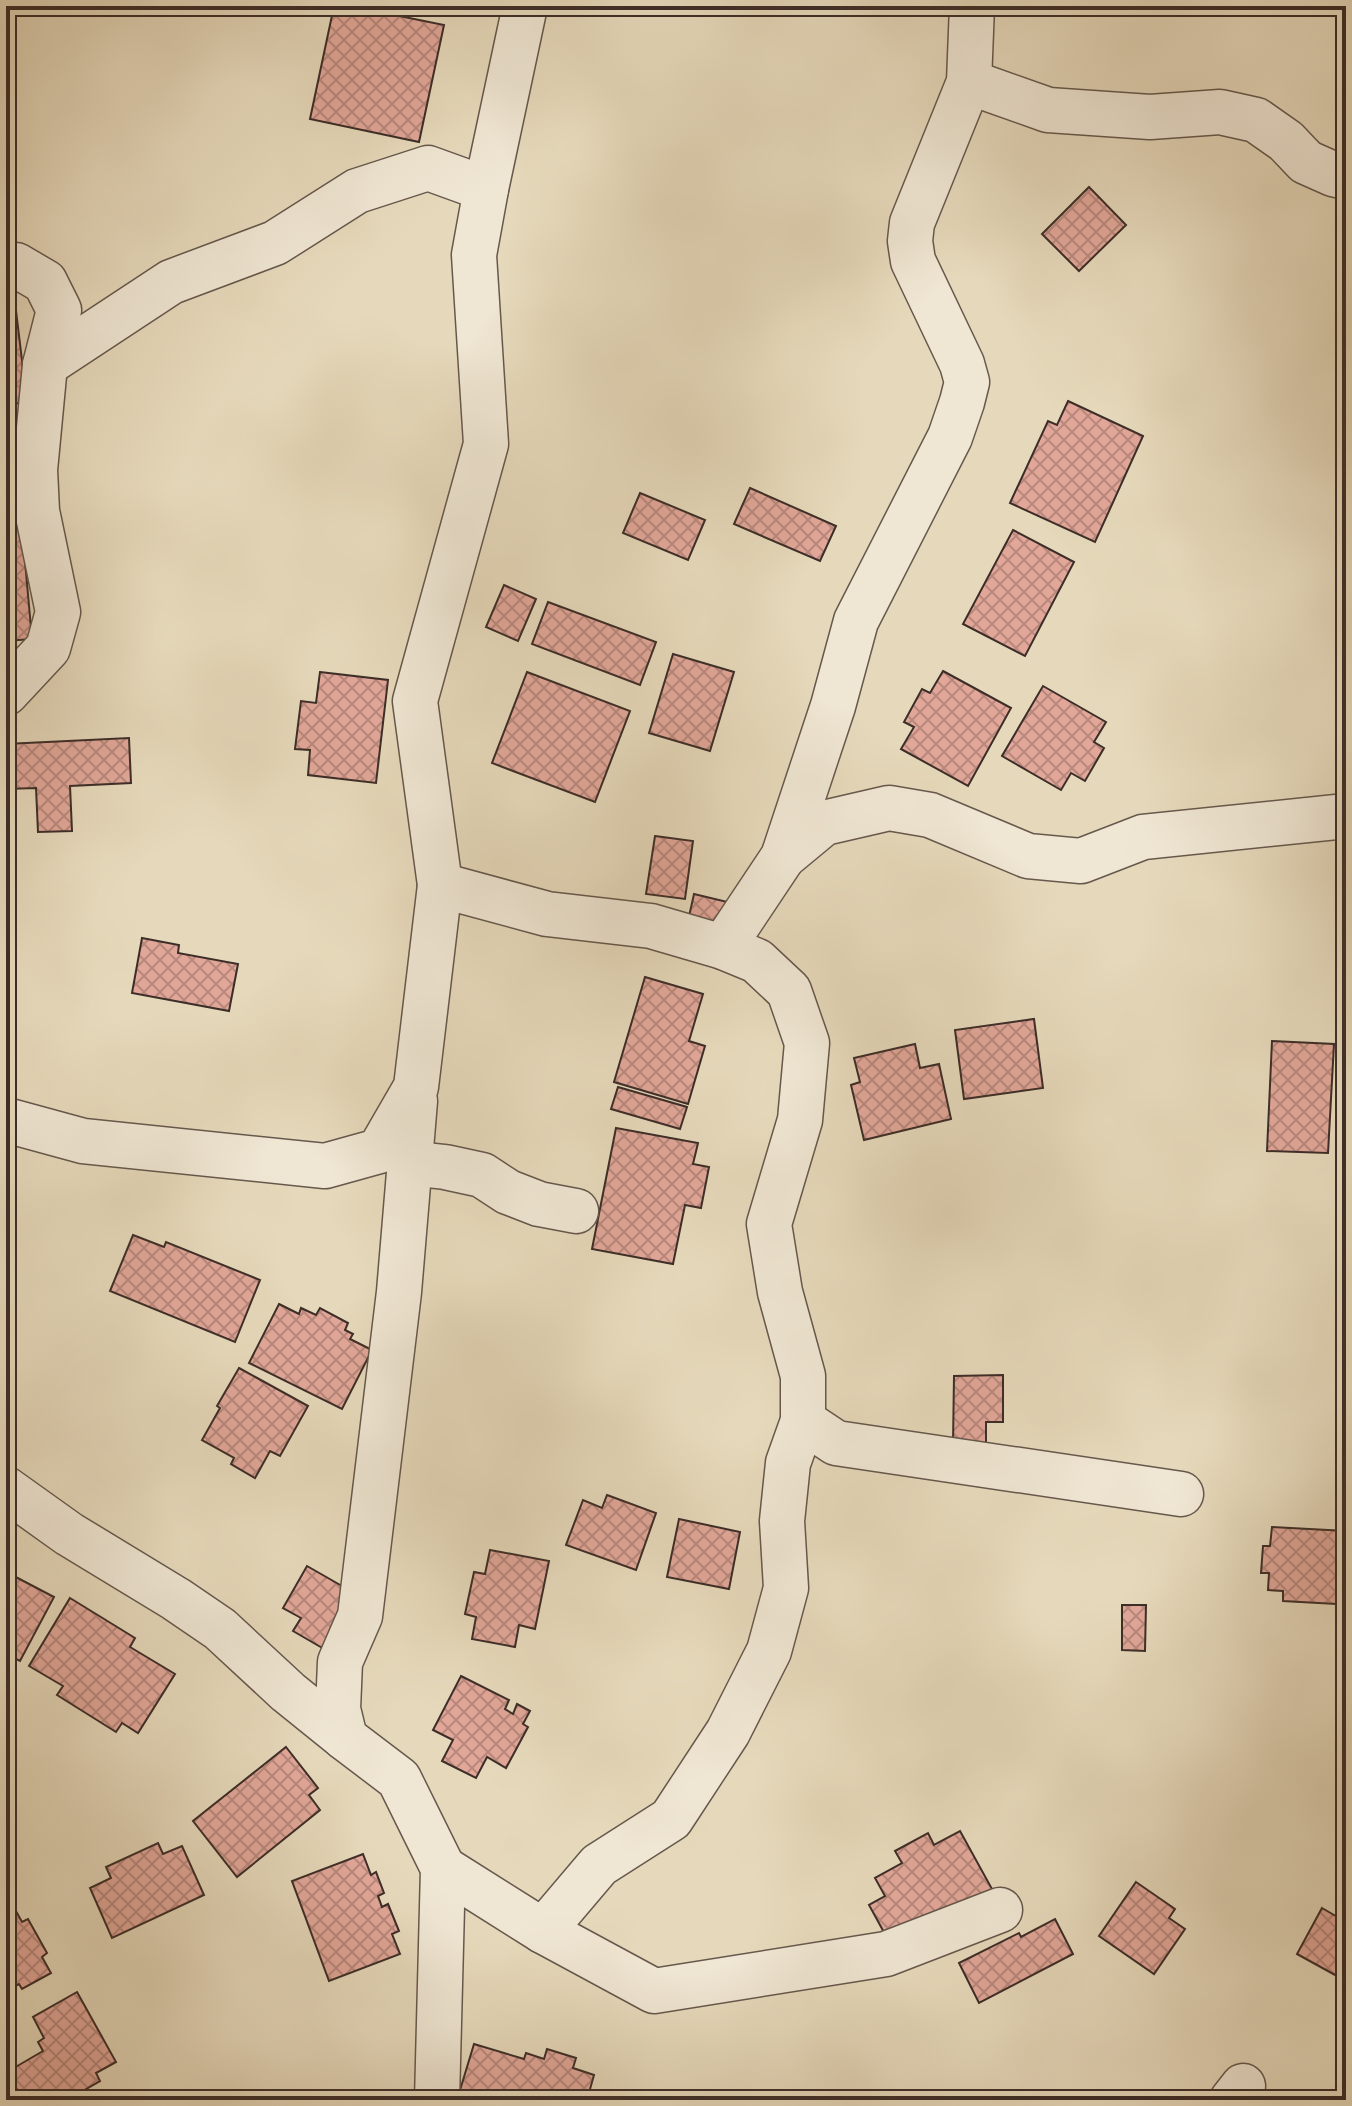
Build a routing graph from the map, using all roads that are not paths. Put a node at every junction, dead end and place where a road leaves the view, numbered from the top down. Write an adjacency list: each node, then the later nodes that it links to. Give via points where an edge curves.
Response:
1 (525, 6): 5 (street)
2 (972, 6): 3 (street)
3 (969, 82): 4 (street, via 1048,110 1150,117 1220,112 1256,120 1306,162); 10 (street, via 912,223 910,241 913,261 967,382 950,437 856,621)
4 (1346, 177)
5 (486, 189): 7 (street, via 428,168 357,191 275,243 171,282); 11 (street, via 474,255 486,444 415,701)
6 (6, 267): 7 (street, via 16,265 45,282 59,310)
7 (45, 365): 8 (street, via 35,470 37,511 58,612 48,648)
8 (6, 693)
9 (1346, 816): 10 (street, via 1143,837 1081,861 1028,856 930,815 889,808 824,823)
10 (783, 857): 12 (street)
11 (440, 885): 12 (street, via 547,914 651,926); 13 (street)
12 (723, 947): 17 (street, via 757,961 789,991 807,1043 800,1120 769,1224 780,1292 803,1376)
13 (416, 1087): 14 (street, via 379,1151 325,1166 83,1141); 15 (street)
14 (6, 1120)
15 (408, 1163): 16 (street, via 482,1175 539,1204); 20 (street, via 399,1292 360,1616 340,1662 338,1709)
16 (576, 1211)
17 (803, 1421): 19 (street, via 836,1443); 23 (street, via 788,1463 782,1521 786,1588 769,1651 728,1732 671,1819 599,1865)
18 (6, 1489): 20 (street, via 220,1629)
19 (1181, 1494)
20 (345, 1738): 21 (street, via 399,1779)
21 (443, 1868): 23 (street); 24 (street)
22 (1000, 1910): 23 (street, via 886,1954 654,1991)
23 (543, 1931)
24 (437, 2100)

